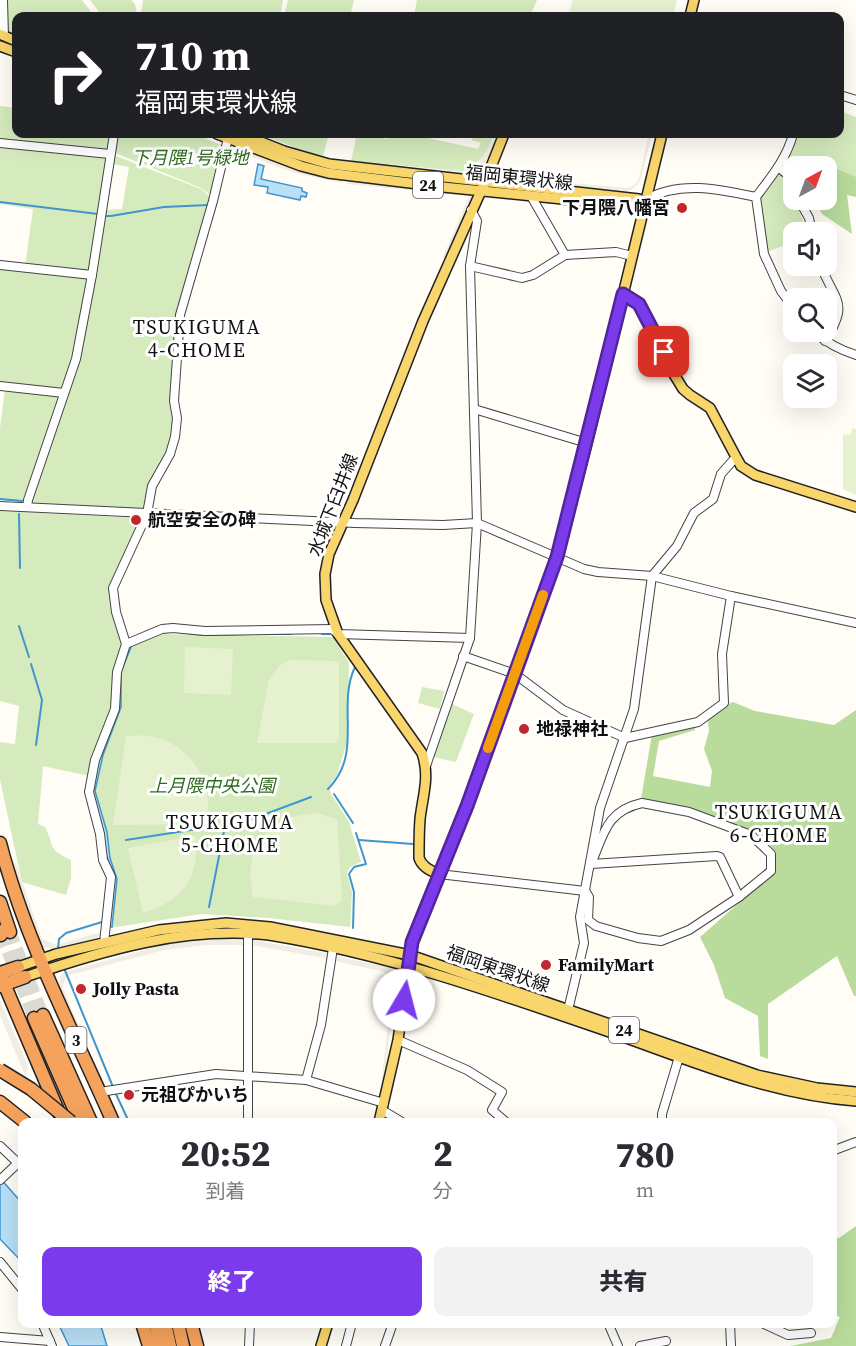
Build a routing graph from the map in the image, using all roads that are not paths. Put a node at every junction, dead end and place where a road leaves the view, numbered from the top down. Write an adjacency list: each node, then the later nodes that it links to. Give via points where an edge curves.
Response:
1 (3, 0): 2 (street)
2 (2, 35)
3 (113, 138): 10 (street)
4 (228, 138): 14 (main road, 福岡東環状線 / 24, via 328,173); 38 (street, via 180,315 175,437 152,486)
5 (251, 138): 13 (main road, 24, via 329,164)
6 (502, 138): 13 (main road, 水城下臼井線)
7 (661, 138): 17 (main road)
8 (792, 138): 11 (street)
9 (0, 143): 10 (street)
10 (110, 153): 23 (street)
11 (778, 167): 12 (street); 16 (street)
12 (783, 171)
13 (485, 182): 14 (main road, 水城下臼井線); 17 (main road, 24)
14 (480, 191): 15 (main road, 福岡東環状線 / 24); 18 (main road, 水城下臼井線)
15 (531, 196): 17 (main road, 福岡東環状線 / 24, via 621,205); 19 (street)
16 (756, 197): 17 (street, 福岡東環状線, via 704,187 658,192); 25 (street, via 764,254)
17 (645, 200): 20 (main road)
18 (471, 210): 22 (street, via 477,220); 39 (main road, 水城下臼井線)
19 (565, 255): 20 (street, via 616,252); 22 (street, via 522,278)
20 (632, 256): 24 (main road)
21 (0, 265): 23 (street)
22 (470, 266): 32 (street)
23 (92, 275): 31 (street, via 76,359)
24 (623, 294): 33 (main road); 34 (main road, via 639,304 677,380 690,395 710,408)
25 (783, 294)
26 (837, 300): 27 (street)
27 (837, 322)
28 (827, 342): 29 (street)
29 (856, 355)
30 (0, 386): 31 (street)
31 (64, 393): 36 (street)
32 (474, 409): 33 (street); 40 (street)
33 (587, 443): 41 (main road)
34 (736, 457): 37 (main road, via 741,466 755,475); 42 (street, via 721,474 713,499 694,513 677,546)
35 (0, 506): 36 (street)
36 (27, 507): 38 (street)
37 (856, 507)
38 (147, 514): 39 (street); 47 (street, via 113,588)
39 (343, 522): 40 (street); 45 (main road, 水城下臼井線, via 329,554 324,585)
40 (477, 523): 41 (street); 46 (street)
41 (557, 557): 42 (street, via 598,572); 49 (main road)
42 (652, 576): 43 (street); 50 (street, via 634,710)
43 (731, 596): 44 (street); 50 (street, via 722,654 722,705 698,722)
44 (856, 622)
45 (338, 634): 46 (street); 47 (street, via 332,630 172,628); 51 (main road, 水城下臼井線, via 415,741)
46 (470, 638): 48 (street)
47 (126, 644): 60 (street, via 117,672 115,709 95,760 89,792 103,860 111,878)
48 (464, 656): 49 (street); 51 (street)
49 (515, 674): 50 (street, via 564,710); 54 (main road)
50 (625, 738): 53 (street, via 600,808)
51 (426, 766): 54 (main road, 水城下臼井線, via 419,858 430,871)
52 (0, 843): 62 (highway, 3)
53 (591, 864): 55 (street); 56 (street, via 717,855); 56 (street, via 611,819 628,806 642,803 689,812 751,835 771,854 771,871)
54 (439, 874): 55 (street); 63 (main road, via 412,942)
55 (585, 891): 56 (street, via 589,897 588,920 596,926 661,941 689,930); 67 (street, via 580,917 584,944)
56 (739, 897)
57 (0, 902): 58 (highway)
58 (4, 932)
59 (248, 933): 61 (main road, 福岡東環状線 / 24); 64 (main road, 福岡東環状線 / 24, via 161,938); 72 (street)
60 (104, 943): 62 (main road, 福岡東環状線 / 24); 63 (main road, 福岡東環状線 / 24, via 159,930 226,923 270,927)
61 (333, 948): 63 (main road, 福岡東環状線 / 24); 73 (street, via 321,1025)
62 (40, 958): 64 (highway, 3); 65 (main road, 福岡東環状線 / 24)
63 (409, 960): 67 (main road, 福岡東環状線 / 24); 68 (main road); 69 (main road, 福岡東環状線 / 24)
64 (45, 970): 65 (main road, 福岡東環状線 / 24); 70 (highway, 3)
65 (22, 972): 66 (highway)
66 (1, 979): 80 (highway)
67 (568, 1010): 75 (main road, 福岡東環状線 / 24, via 757,1075)
68 (398, 1040): 78 (main road); 89 (street, via 467,1070 502,1092 492,1110)
69 (679, 1057): 76 (main road, 福岡東環状線 / 24, via 775,1088); 90 (street)
70 (87, 1064): 74 (highway, 3); 84 (highway)
71 (0, 1070): 81 (highway, bridge)
72 (247, 1077): 73 (street); 74 (street, via 216,1074); 86 (street)
73 (306, 1080): 78 (street)
74 (100, 1092): 85 (highway, 3)
75 (856, 1092)
76 (856, 1101)
77 (0, 1102): 79 (highway)
78 (383, 1106): 87 (main road); 88 (street)
79 (20, 1118)
80 (61, 1118)
81 (66, 1118)
82 (78, 1118): 83 (highway, via 39,1016)
83 (89, 1118)
84 (104, 1118)
85 (111, 1118)
86 (248, 1118)
87 (380, 1118)
88 (397, 1118)
89 (501, 1118)
90 (662, 1118)
91 (856, 1142): 93 (street)
92 (0, 1146): 94 (street)
93 (837, 1149)
94 (18, 1160)
95 (18, 1164): 96 (street)
96 (0, 1180)
97 (0, 1262): 98 (street)
98 (18, 1284)
99 (44, 1328): 117 (street)
100 (142, 1328): 118 (highway)
101 (143, 1328): 119 (highway)
102 (156, 1328): 120 (highway)
103 (166, 1328): 121 (highway)
104 (179, 1328): 122 (highway)
105 (192, 1328): 123 (highway)
106 (250, 1328): 124 (street)
107 (326, 1328): 125 (main road)
108 (351, 1328): 126 (street)
109 (391, 1328): 127 (street)
110 (610, 1328): 128 (street)
111 (730, 1328): 130 (street)
112 (773, 1328): 113 (street, via 788,1335)
113 (811, 1333)
114 (0, 1337): 116 (street)
115 (666, 1341): 129 (street)
116 (28, 1342): 117 (street)
117 (51, 1343)
118 (144, 1346)
119 (149, 1346)
120 (160, 1346)
121 (170, 1346)
122 (183, 1346)
123 (196, 1346)
124 (249, 1346)
125 (321, 1346)
126 (346, 1346)
127 (386, 1346)
128 (618, 1346)
129 (640, 1346)
130 (731, 1346)

